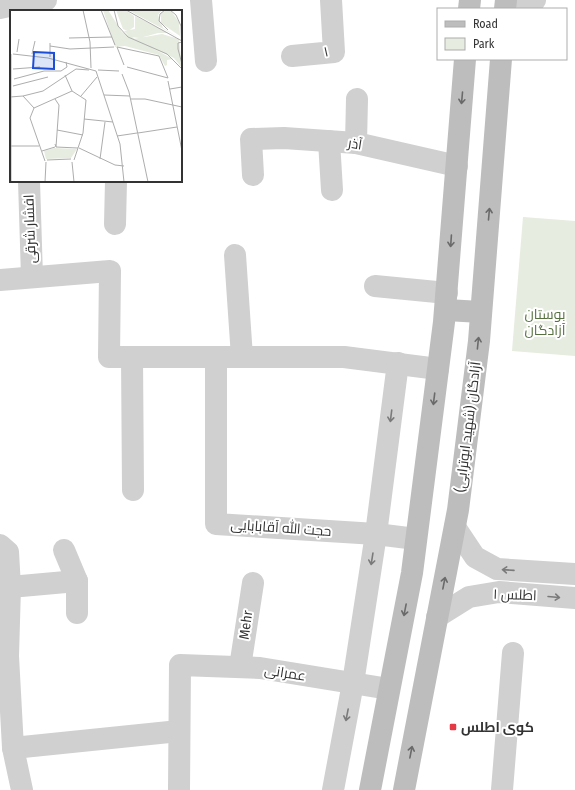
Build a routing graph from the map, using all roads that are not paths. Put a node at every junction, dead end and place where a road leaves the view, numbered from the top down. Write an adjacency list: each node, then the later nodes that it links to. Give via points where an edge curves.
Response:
1 (46, 0): 5 (street)
2 (201, 0): 11 (street)
3 (331, 0): 8 (street, ۱, via 334,52)
4 (535, 0): 7 (street)
5 (23, 5): 6 (street)
6 (0, 8)
7 (517, 8)
8 (292, 56)
9 (466, 60): 15 (main road, one-way to 15)
10 (501, 60): 26 (main road, آزادگان (شهید ابوترابی), one-way to 10)
11 (206, 61)
12 (357, 98): 14 (street)
13 (329, 141): 14 (street, آذر); 16 (street, آذر, via 251,139); 19 (street)
14 (356, 143): 15 (street, آذر)
15 (457, 166): 25 (main road, one-way to 25)
16 (252, 175)
17 (29, 182): 22 (street, افشار شرقی)
18 (116, 182): 20 (street)
19 (332, 190)
20 (116, 224)
21 (235, 255): 29 (street)
22 (32, 276): 23 (street); 27 (street, via 110,271 109,357)
23 (0, 280)
24 (375, 286): 25 (street)
25 (446, 301): 26 (main road); 31 (main road)
26 (481, 312): 33 (main road, آزادگان (شهید ابوترابی), one-way to 26)
27 (132, 357): 28 (street); 32 (street)
28 (216, 357): 29 (street); 34 (street, حجت الله آقابابایی, via 216,524)
29 (242, 357): 30 (street, via 344,357)
30 (398, 363): 31 (street); 34 (street, one-way to 34)
31 (438, 369): 35 (main road, one-way to 35)
32 (133, 490)
33 (454, 528): 38 (street, اطلس ۱, one-way to 33, via 497,569 475,557); 44 (main road, آزادگان (شهید ابوترابی), one-way to 33)
34 (376, 534): 35 (street, حجت الله آقابابایی); 47 (street, one-way to 47)
35 (416, 539): 48 (main road, one-way to 48, via 412,573)
36 (0, 545): 41 (street, via 8,552)
37 (64, 550): 39 (street)
38 (575, 574)
39 (76, 581): 41 (street); 43 (street)
40 (253, 583): 46 (street, Mehr)
41 (10, 587): 50 (street, via 8,656)
42 (575, 598): 44 (street, اطلس ۱, one-way to 42, via 469,597 499,592)
43 (78, 613)
44 (437, 617): 55 (main road, آزادگان (شهید ابوترابی), one-way to 44)
45 (513, 653): 56 (street)
46 (240, 667): 47 (street, عمرانی); 49 (street, عمرانی, via 180,665)
47 (353, 683): 48 (street, عمرانی); 53 (street, one-way to 53)
48 (389, 689): 54 (main road)
49 (179, 731): 50 (street); 52 (street)
50 (13, 748): 51 (street)
51 (22, 790)
52 (179, 790)
53 (333, 790)
54 (370, 790)
55 (404, 790)
56 (502, 790)

